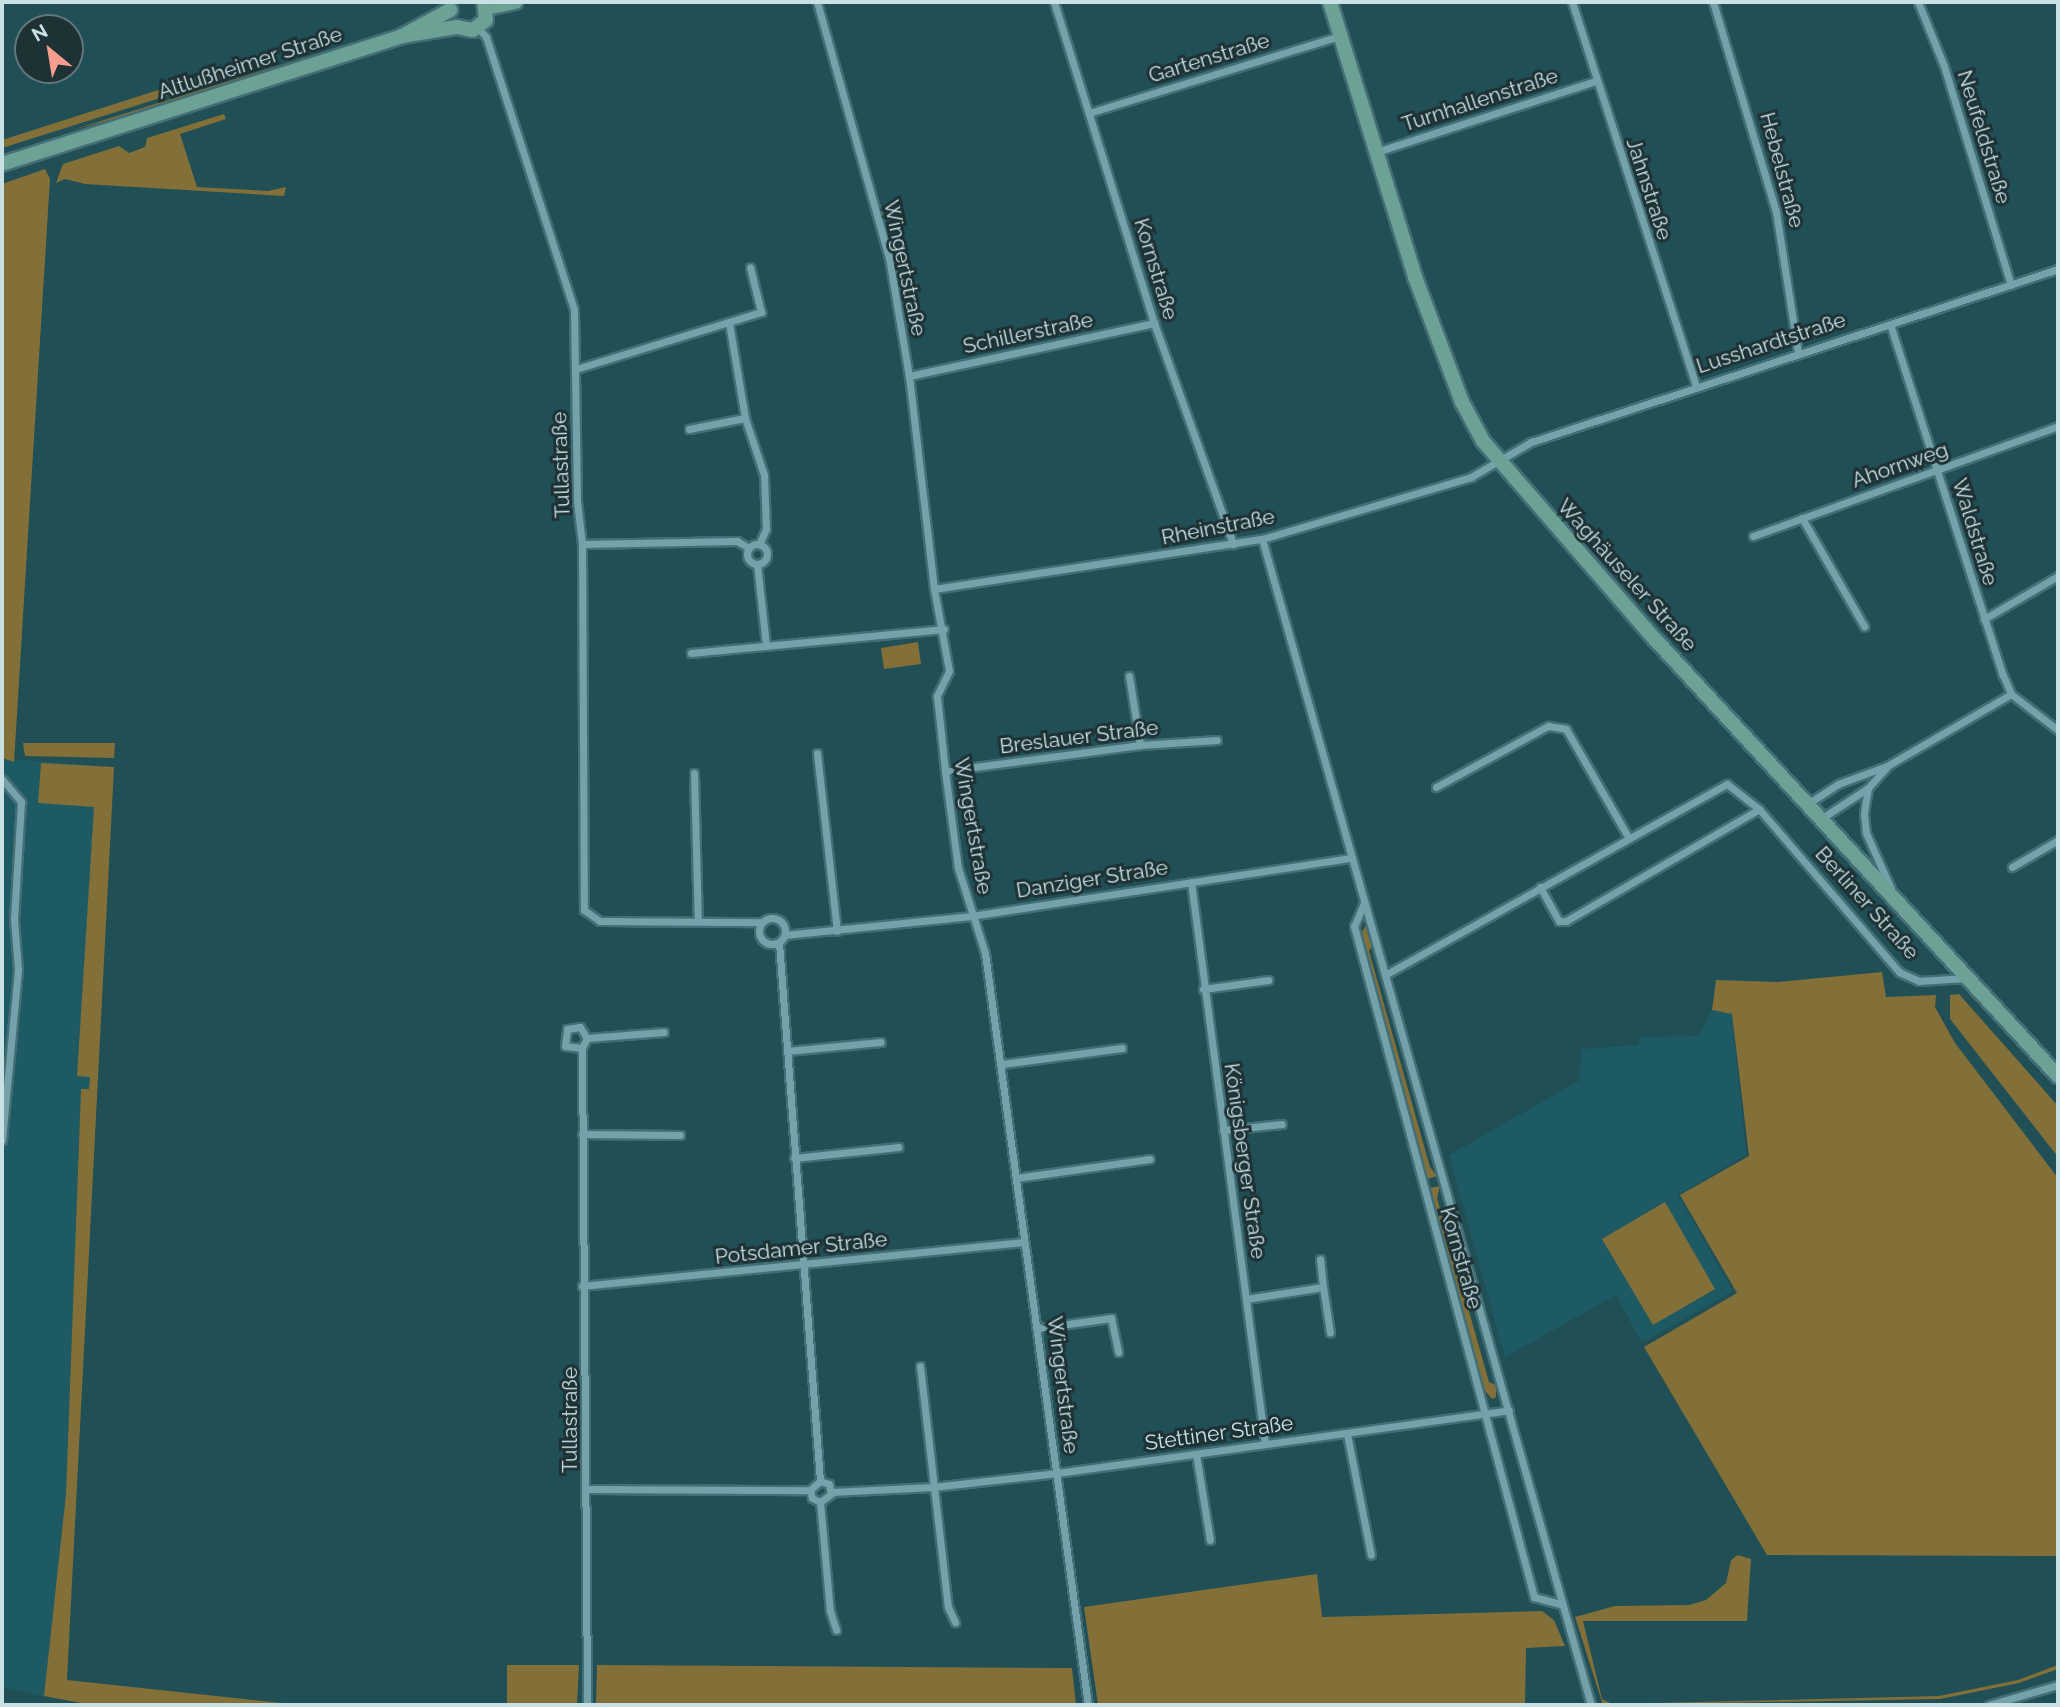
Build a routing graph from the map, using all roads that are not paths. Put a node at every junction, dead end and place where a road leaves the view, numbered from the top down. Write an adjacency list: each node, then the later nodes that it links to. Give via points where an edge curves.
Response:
1 (515, 2): 8 (street)
2 (817, 2): 26 (street, Wingertstraße, via 889,258)
3 (1054, 2): 15 (street, Kornstraße)
4 (1330, 2): 13 (street, Waghäuseler Straße)
5 (1572, 2): 14 (street, Jahnstraße)
6 (1713, 2): 24 (street, Hebelstraße, via 1776,212)
7 (1918, 2): 20 (street, Neufeldstraße, via 1944,66)
8 (486, 5): 11 (street, via 486,20)
9 (452, 6): 10 (street, Altlußheimer Straße); 12 (street, Altlußheimer Straße)
10 (457, 27): 11 (street, Altlußheimer Straße); 12 (street, Altlußheimer Straße)
11 (478, 28): 25 (street, Tullastraße, via 486,37 571,296)
12 (402, 36): 17 (street, Altlußheimer Straße)
13 (1340, 36): 15 (street, Gartenstraße); 16 (street, Waghäuseler Straße)
14 (1596, 81): 16 (street, Turnhallenstraße); 27 (street, Jahnstraße)
15 (1089, 113): 22 (street, Kornstraße)
16 (1376, 152): 31 (street, Waghäuseler Straße, via 1450,373 1472,422)
17 (2, 164)
18 (750, 267): 21 (street, via 761,312)
19 (2058, 269): 20 (street, Lusshardtstraße)
20 (2011, 285): 23 (street, Lusshardtstraße)
21 (729, 323): 25 (street); 28 (street)
22 (1154, 323): 26 (street, Schillerstraße); 37 (street, Kornstraße)
23 (1890, 324): 24 (street, Lusshardtstraße); 32 (street, Waldstraße)
24 (1798, 352): 27 (street, Lusshardtstraße)
25 (576, 369): 36 (street, Tullastraße, via 577,501)
26 (909, 376): 42 (street, Wingertstraße)
27 (1696, 386): 31 (street, Lusshardtstraße, via 1531,442)
28 (745, 418): 30 (street); 38 (street, via 764,475 766,529)
29 (2058, 426): 32 (street, Ahornweg)
30 (689, 429)
31 (1498, 461): 35 (street, Rheinstraße, via 1471,477); 60 (street, Waghäuseler Straße, via 1653,637)
32 (1937, 471): 33 (street, Ahornweg); 43 (street, Waldstraße)
33 (1801, 518): 34 (street, Ahornweg); 44 (street)
34 (1753, 537)
35 (1262, 539): 37 (street, Rheinstraße); 65 (street, Kornstraße)
36 (582, 544): 39 (street, via 737,541); 72 (street, Tullastraße, via 583,905 588,916 600,921)
37 (1233, 544): 42 (street, Rheinstraße)
38 (759, 545): 39 (street); 40 (street, via 766,558)
39 (749, 548): 40 (street, via 748,559)
40 (757, 564): 46 (street)
41 (2058, 576): 43 (street)
42 (934, 589): 45 (street, Wingertstraße)
43 (1984, 619): 49 (street, Waldstraße)
44 (1864, 626)
45 (944, 629): 46 (street); 55 (street, Wingertstraße, via 949,671 937,696)
46 (766, 646): 47 (street)
47 (691, 653)
48 (1129, 676): 52 (street)
49 (2011, 694): 50 (street); 54 (street)
50 (2058, 730)
51 (1217, 740): 52 (street, Breslauer Straße)
52 (1140, 746): 55 (street, Breslauer Straße)
53 (817, 752): 74 (street)
54 (1887, 766): 59 (street); 60 (street, via 1838,784)
55 (945, 771): 71 (street, Wingertstraße, via 958,868)
56 (694, 773): 72 (street)
57 (2, 779): 93 (street, via 21,802 14,919 18,970)
58 (1436, 787): 63 (street, via 1548,726 1566,729)
59 (1868, 788): 62 (street); 69 (street, via 1867,833)
60 (1810, 803): 62 (street, Waghäuseler Straße)
61 (1759, 809): 63 (street, Berliner Straße, via 1727,784); 68 (street, via 1566,921 1559,921); 78 (street, Berliner Straße, via 1899,972 1919,981)
62 (1822, 818): 69 (street, Waghäuseler Straße)
63 (1628, 837): 68 (street, Berliner Straße)
64 (2058, 840): 66 (street)
65 (1352, 858): 67 (street, Danziger Straße); 70 (street, Kornstraße)
66 (2012, 867)
67 (1191, 882): 71 (street, Danziger Straße); 80 (street, Königsberger Straße)
68 (1540, 887): 77 (street, Berliner Straße)
69 (1895, 899): 78 (street, Waghäuseler Straße)
70 (1364, 903): 77 (street, Kornstraße); 109 (street, Kornstraße, via 1354,926)
71 (971, 916): 74 (street, Danziger Straße); 87 (street, Wingertstraße, via 985,953)
72 (698, 921): 73 (street)
73 (762, 922): 75 (street, via 779,919); 76 (street, via 762,940)
74 (837, 931): 75 (street, Danziger Straße)
75 (785, 936): 76 (street)
76 (779, 943): 86 (street)
77 (1385, 975): 108 (street, Kornstraße)
78 (1966, 978): 88 (street, Waghäuseler Straße)
79 (1268, 980): 80 (street)
80 (1203, 989): 90 (street, Königsberger Straße)
81 (664, 1032): 82 (street)
82 (587, 1038): 84 (street, Tullastraße); 84 (street, via 580,1027 564,1034 565,1046)
83 (881, 1042): 86 (street)
84 (582, 1048): 91 (street, Tullastraße)
85 (1122, 1048): 87 (street)
86 (787, 1051): 95 (street)
87 (1002, 1064): 97 (street, Wingertstraße)
88 (2058, 1076)
89 (1282, 1124): 90 (street)
90 (1223, 1130): 103 (street, Königsberger Straße)
91 (582, 1134): 92 (street); 101 (street, Tullastraße)
92 (680, 1135)
93 (2, 1140)
94 (898, 1147): 95 (street)
95 (794, 1158): 100 (street)
96 (1150, 1159): 97 (street)
97 (1016, 1178): 98 (street, Wingertstraße)
98 (1023, 1242): 100 (street, Potsdamer Straße); 104 (street, Wingertstraße)
99 (1320, 1259): 102 (street)
100 (805, 1267): 101 (street, Potsdamer Straße); 114 (street)
101 (582, 1286): 116 (street, Tullastraße)
102 (1322, 1287): 103 (street); 105 (street)
103 (1246, 1299): 111 (street, Königsberger Straße)
104 (1039, 1328): 106 (street, via 1111,1318); 113 (street, Wingertstraße)
105 (1330, 1332)
106 (1118, 1352)
107 (920, 1366): 115 (street)
108 (1509, 1410): 109 (street, Stettiner Straße); 122 (street, Kornstraße)
109 (1487, 1414): 110 (street, Stettiner Straße); 122 (street, Kornstraße, via 1534,1597)
110 (1347, 1434): 111 (street, Stettiner Straße); 121 (street)
111 (1265, 1444): 112 (street, Stettiner Straße)
112 (1196, 1454): 113 (street, Stettiner Straße); 120 (street)
113 (1057, 1473): 115 (street, Stettiner Straße); 127 (street, Wingertstraße)
114 (820, 1481): 117 (street); 118 (street, via 829,1485)
115 (933, 1488): 118 (street, Stettiner Straße); 123 (street, via 948,1607)
116 (588, 1489): 117 (street); 126 (street, Tullastraße)
117 (810, 1490): 119 (street, via 812,1498)
118 (831, 1492): 119 (street)
119 (820, 1502): 124 (street, via 830,1611)
120 (1210, 1540)
121 (1371, 1555)
122 (1561, 1604): 128 (street, Kornstraße)
123 (955, 1622)
124 (836, 1630)
125 (2058, 1685): 129 (street)
126 (587, 1705)
127 (1088, 1705)
128 (1591, 1705)
129 (1989, 1705)

